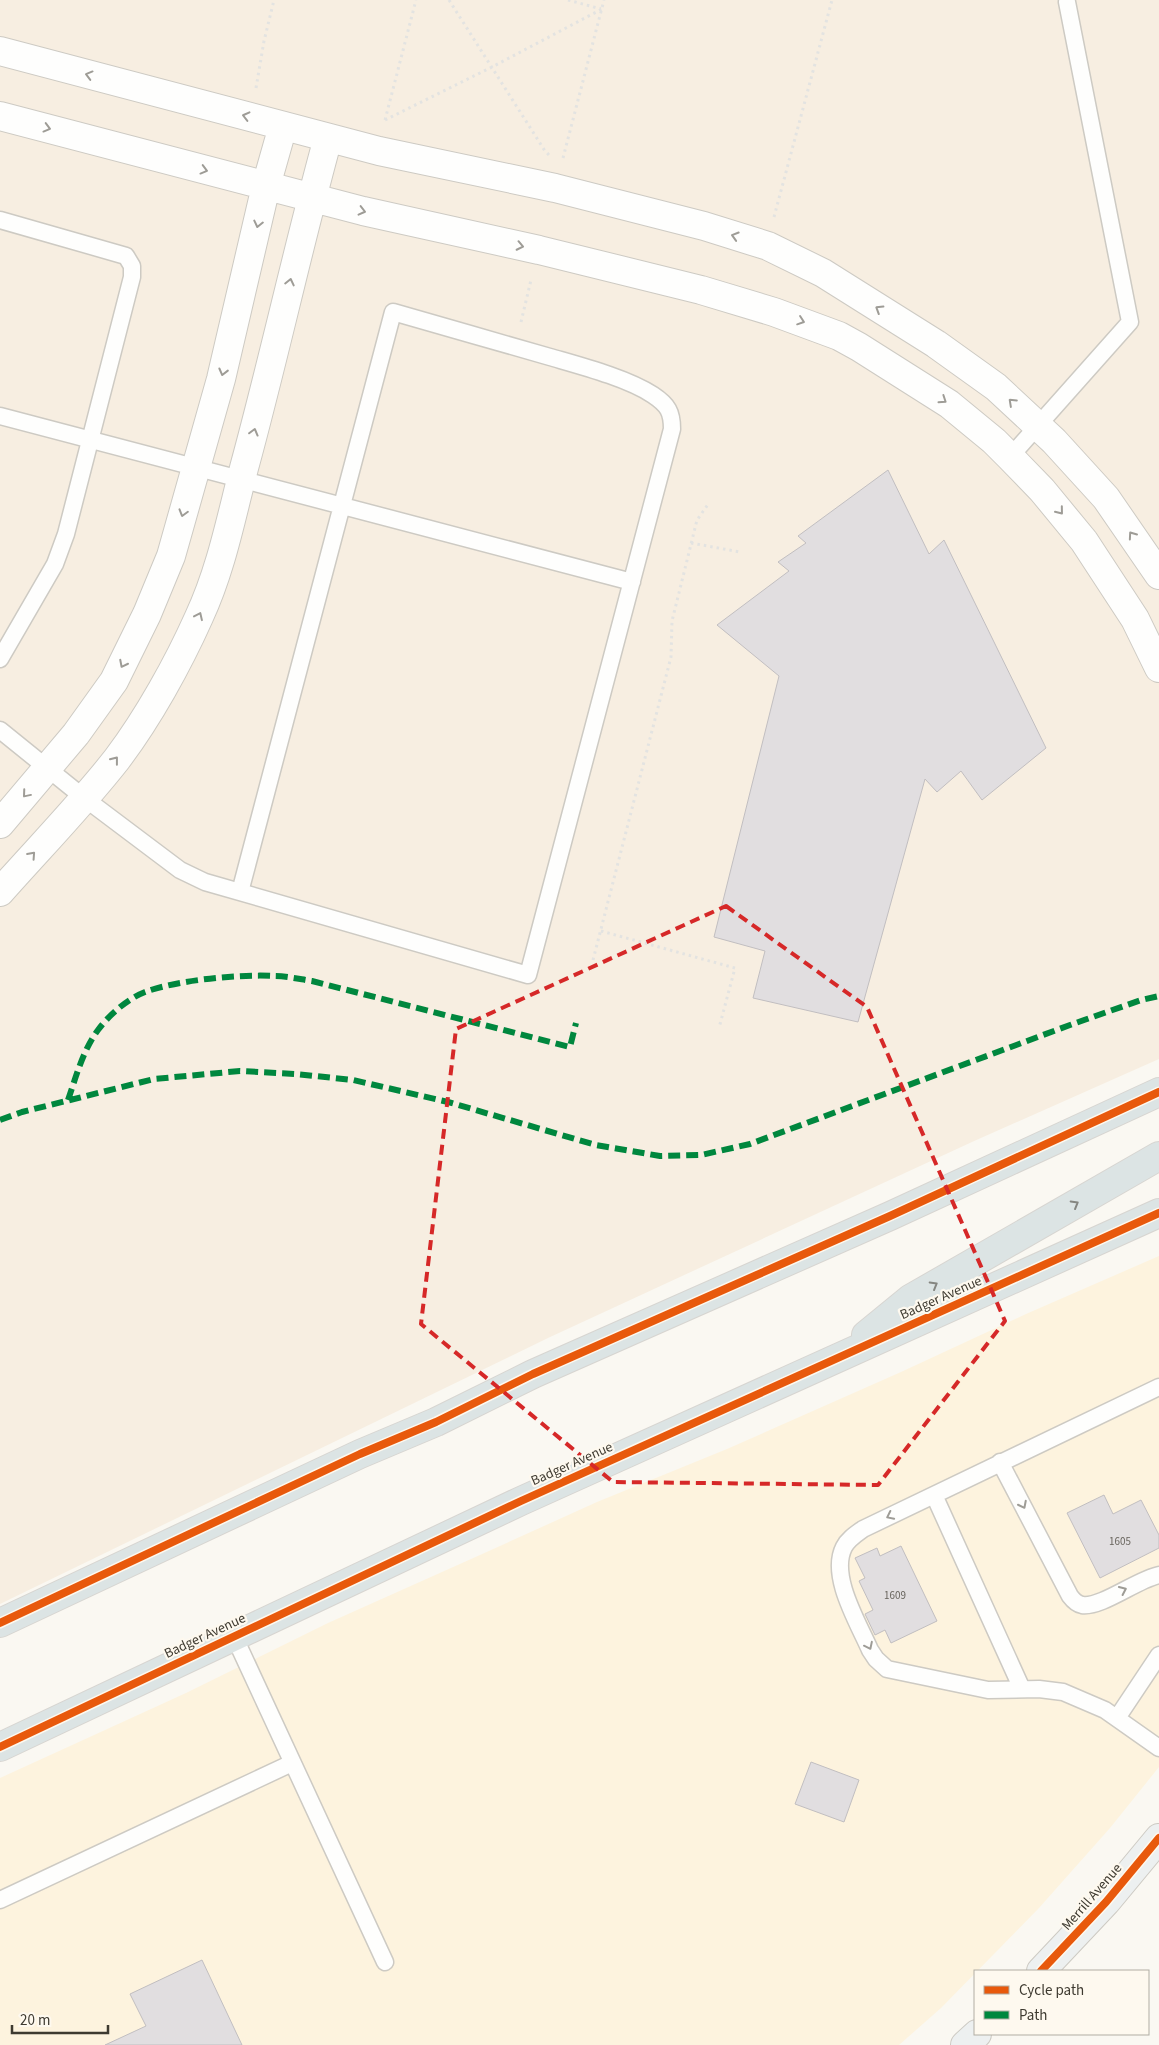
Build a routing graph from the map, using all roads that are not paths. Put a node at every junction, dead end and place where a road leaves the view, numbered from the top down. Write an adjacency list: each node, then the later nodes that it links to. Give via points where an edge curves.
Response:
1 (1067, 2): 10 (lane, via 1130,322)
2 (0, 51): 4 (street, one-way to 2)
3 (0, 116): 6 (street, one-way to 6)
4 (283, 126): 5 (street); 6 (street)
5 (328, 138): 7 (street); 10 (street, one-way to 5, via 996,387 936,344 823,273 768,246 555,188)
6 (266, 186): 7 (street); 13 (street, one-way to 13, via 221,379)
7 (312, 198): 12 (street, one-way to 12, via 673,283 809,324 850,341 926,389 974,424); 14 (street, one-way to 7)
8 (0, 220): 11 (lane, via 126,256 132,266 132,277)
9 (0, 416): 11 (lane)
10 (1038, 426): 12 (lane); 16 (street, one-way to 10, via 1106,498)
11 (90, 439): 13 (lane); 18 (lane, via 66,534 55,564)
12 (1010, 457): 19 (street, one-way to 19, via 1061,512 1089,549 1134,619)
13 (196, 466): 14 (lane); 21 (street, one-way to 21, via 171,556 135,640 114,681)
14 (242, 479): 15 (lane); 22 (street, one-way to 14, via 117,758 160,692 199,618 212,585)
15 (342, 505): 17 (lane); 17 (lane, via 393,312 632,384 665,406 672,415 672,429); 25 (lane)
16 (1159, 576)
17 (632, 582): 25 (lane, via 528,975)
18 (0, 659)
19 (1159, 668)
20 (0, 730): 21 (lane)
21 (48, 768): 22 (lane); 23 (street, one-way to 23)
22 (83, 798): 24 (street, one-way to 22); 25 (lane, via 180,870 205,882)
23 (0, 824)
24 (0, 892)
25 (240, 892)
26 (1159, 1092): 36 (main road, via 881,1220 533,1374)
27 (1159, 1156): 31 (main road, one-way to 27, via 910,1299)
28 (1159, 1214): 30 (main road, Badger Avenue)
29 (1159, 1234): 30 (main road)
30 (1096, 1242): 31 (main road, Badger Avenue)
31 (840, 1357): 37 (main road, Badger Avenue, via 521,1501)
32 (1159, 1387): 33 (lane)
33 (1000, 1462): 34 (lane); 35 (lane, one-way to 35, via 1076,1602 1084,1605 1097,1602)
34 (934, 1495): 39 (lane); 39 (lane, one-way to 39, via 863,1529 843,1548 840,1566 844,1591 870,1650 881,1665 897,1672 988,1690)
35 (1159, 1576)
36 (0, 1623)
37 (234, 1636): 41 (main road, Badger Avenue); 43 (lane)
38 (1159, 1655): 40 (lane)
39 (1022, 1689): 40 (lane, via 1064,1692)
40 (1117, 1718): 42 (lane)
41 (0, 1748)
42 (1159, 1748)
43 (292, 1763): 45 (lane); 46 (lane)
44 (1159, 1838): 47 (main road, Merrill Avenue, via 1106,1902)
45 (0, 1900)
46 (385, 1962)
47 (1042, 1970)
48 (976, 2035): 49 (main road)
49 (965, 2045)

